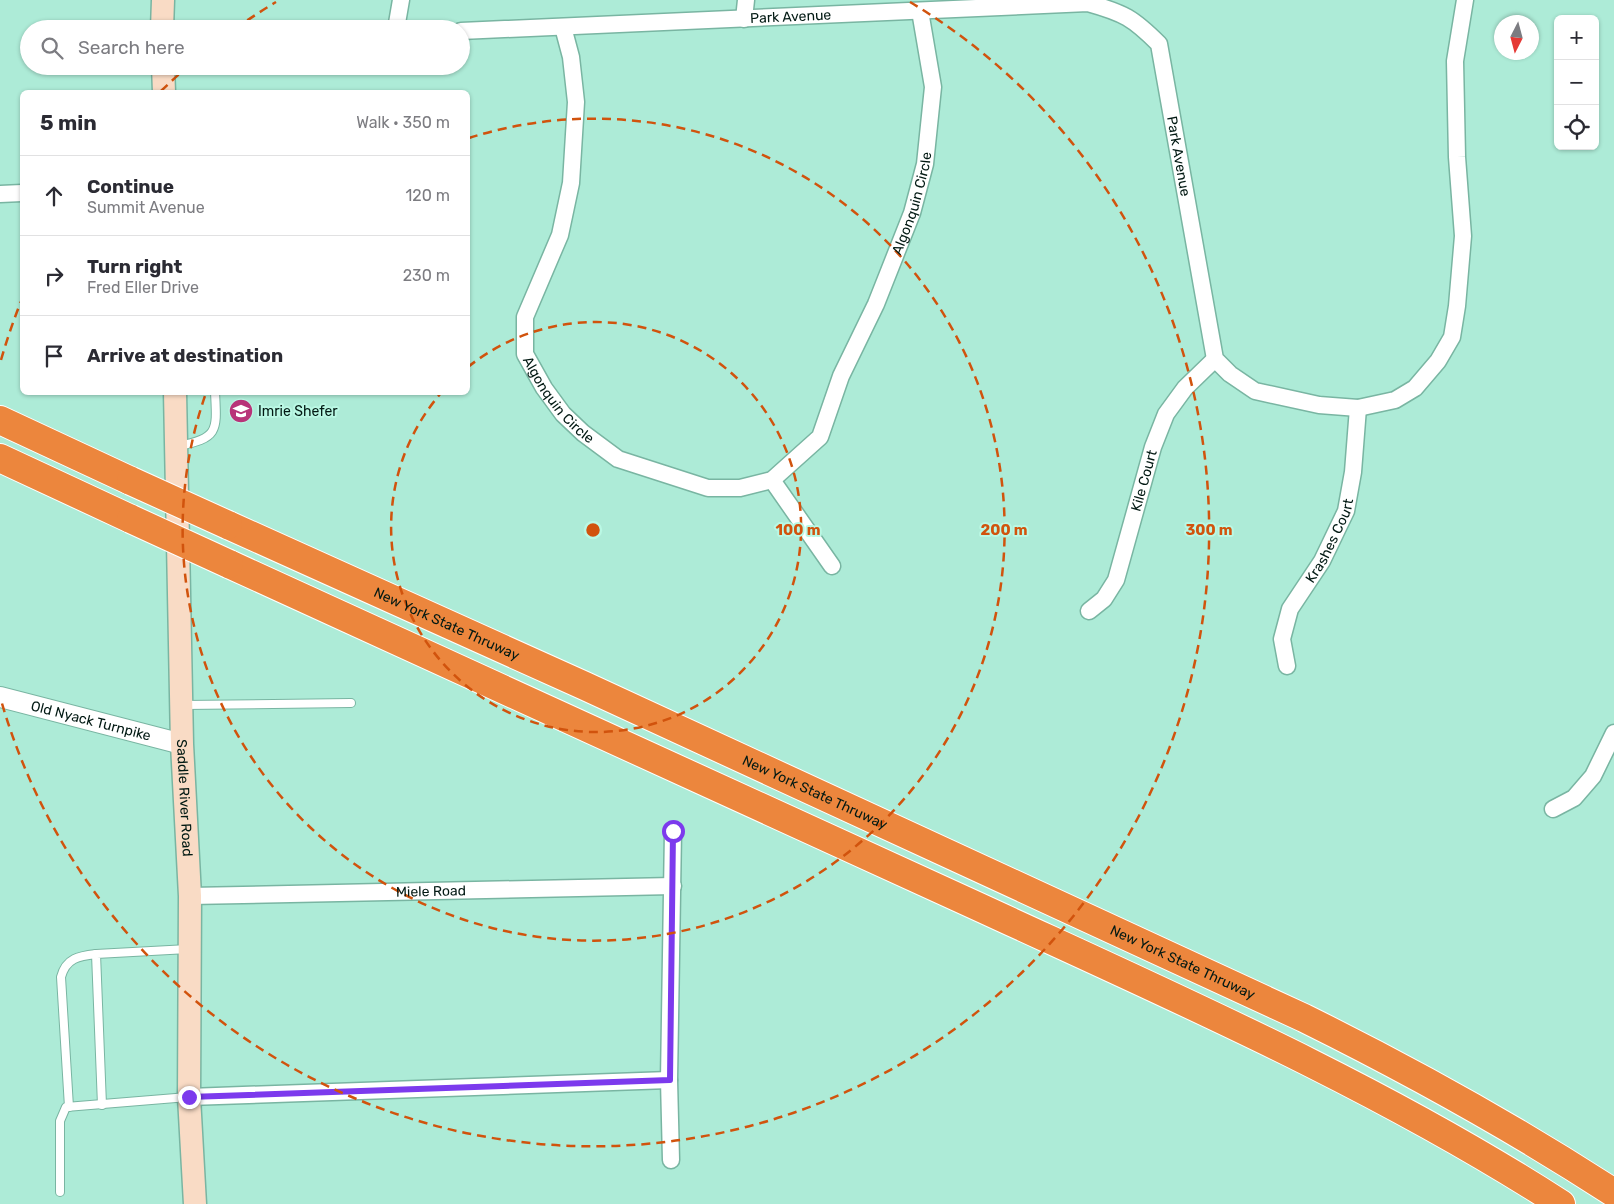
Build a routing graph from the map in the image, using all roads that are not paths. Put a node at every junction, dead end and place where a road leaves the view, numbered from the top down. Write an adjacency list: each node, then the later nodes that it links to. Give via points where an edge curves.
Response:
1 (162, 0): 7 (main road)
2 (401, 0): 8 (street)
3 (746, 0): 6 (street)
4 (1465, 0): 18 (street, via 1455,61 1463,236 1452,337 1416,388 1395,400)
5 (920, 11): 6 (street, Park Avenue); 15 (street, Park Avenue, via 1088,3 1137,22 1159,44); 22 (street, Algonquin Circle, via 933,87 924,164 912,213 876,304 841,376 820,437)
6 (744, 19): 9 (street, Park Avenue)
7 (162, 20)
8 (398, 20)
9 (563, 27): 10 (street, Park Avenue); 22 (street, Algonquin Circle, via 571,57 576,102 571,183 560,235 525,317 525,354 563,414 618,458 708,488 740,488)
10 (470, 31)
11 (163, 75): 12 (main road)
12 (164, 90)
13 (20, 193): 14 (street)
14 (0, 194)
15 (1215, 359): 18 (street, via 1255,392 1320,405); 24 (street, Kile Court, via 1185,388 1166,414 1153,447 1116,580 1104,599)
16 (175, 395): 20 (main road, Saddle River Road)
17 (215, 395): 20 (lane, via 216,419 212,433 199,442)
18 (1358, 408): 25 (street, Krashes Court, via 1346,511 1322,561 1290,609 1282,639)
19 (0, 420): 43 (highway, New York State Thruway, bridge, via 1243,989 1400,1065 1482,1111)
20 (176, 446): 28 (main road, Saddle River Road)
21 (0, 458): 45 (highway, bridge, via 1141,982 1367,1092 1454,1139)
22 (772, 480): 23 (street)
23 (832, 566)
24 (1089, 611)
25 (1287, 666)
26 (0, 697): 30 (street, Old Nyack Turnpike)
27 (352, 703): 28 (lane)
28 (181, 705): 30 (main road, Saddle River Road)
29 (1614, 733): 31 (street, via 1593,776 1574,798)
30 (182, 744): 34 (main road, Saddle River Road)
31 (1553, 809)
32 (673, 831): 33 (street)
33 (673, 886): 34 (street, Miele Road); 37 (street)
34 (190, 896): 35 (main road, Saddle River Road)
35 (189, 949): 36 (lane); 38 (main road, Saddle River Road)
36 (96, 954): 39 (lane); 40 (lane, via 74,958 61,977)
37 (670, 1080): 38 (street); 41 (street)
38 (189, 1097): 39 (lane); 44 (main road, Saddle River Road)
39 (102, 1105): 40 (lane)
40 (69, 1107): 42 (lane, via 66,1107 60,1121)
41 (671, 1160)
42 (60, 1192)
43 (1614, 1193)
44 (195, 1204)
45 (1561, 1204)

